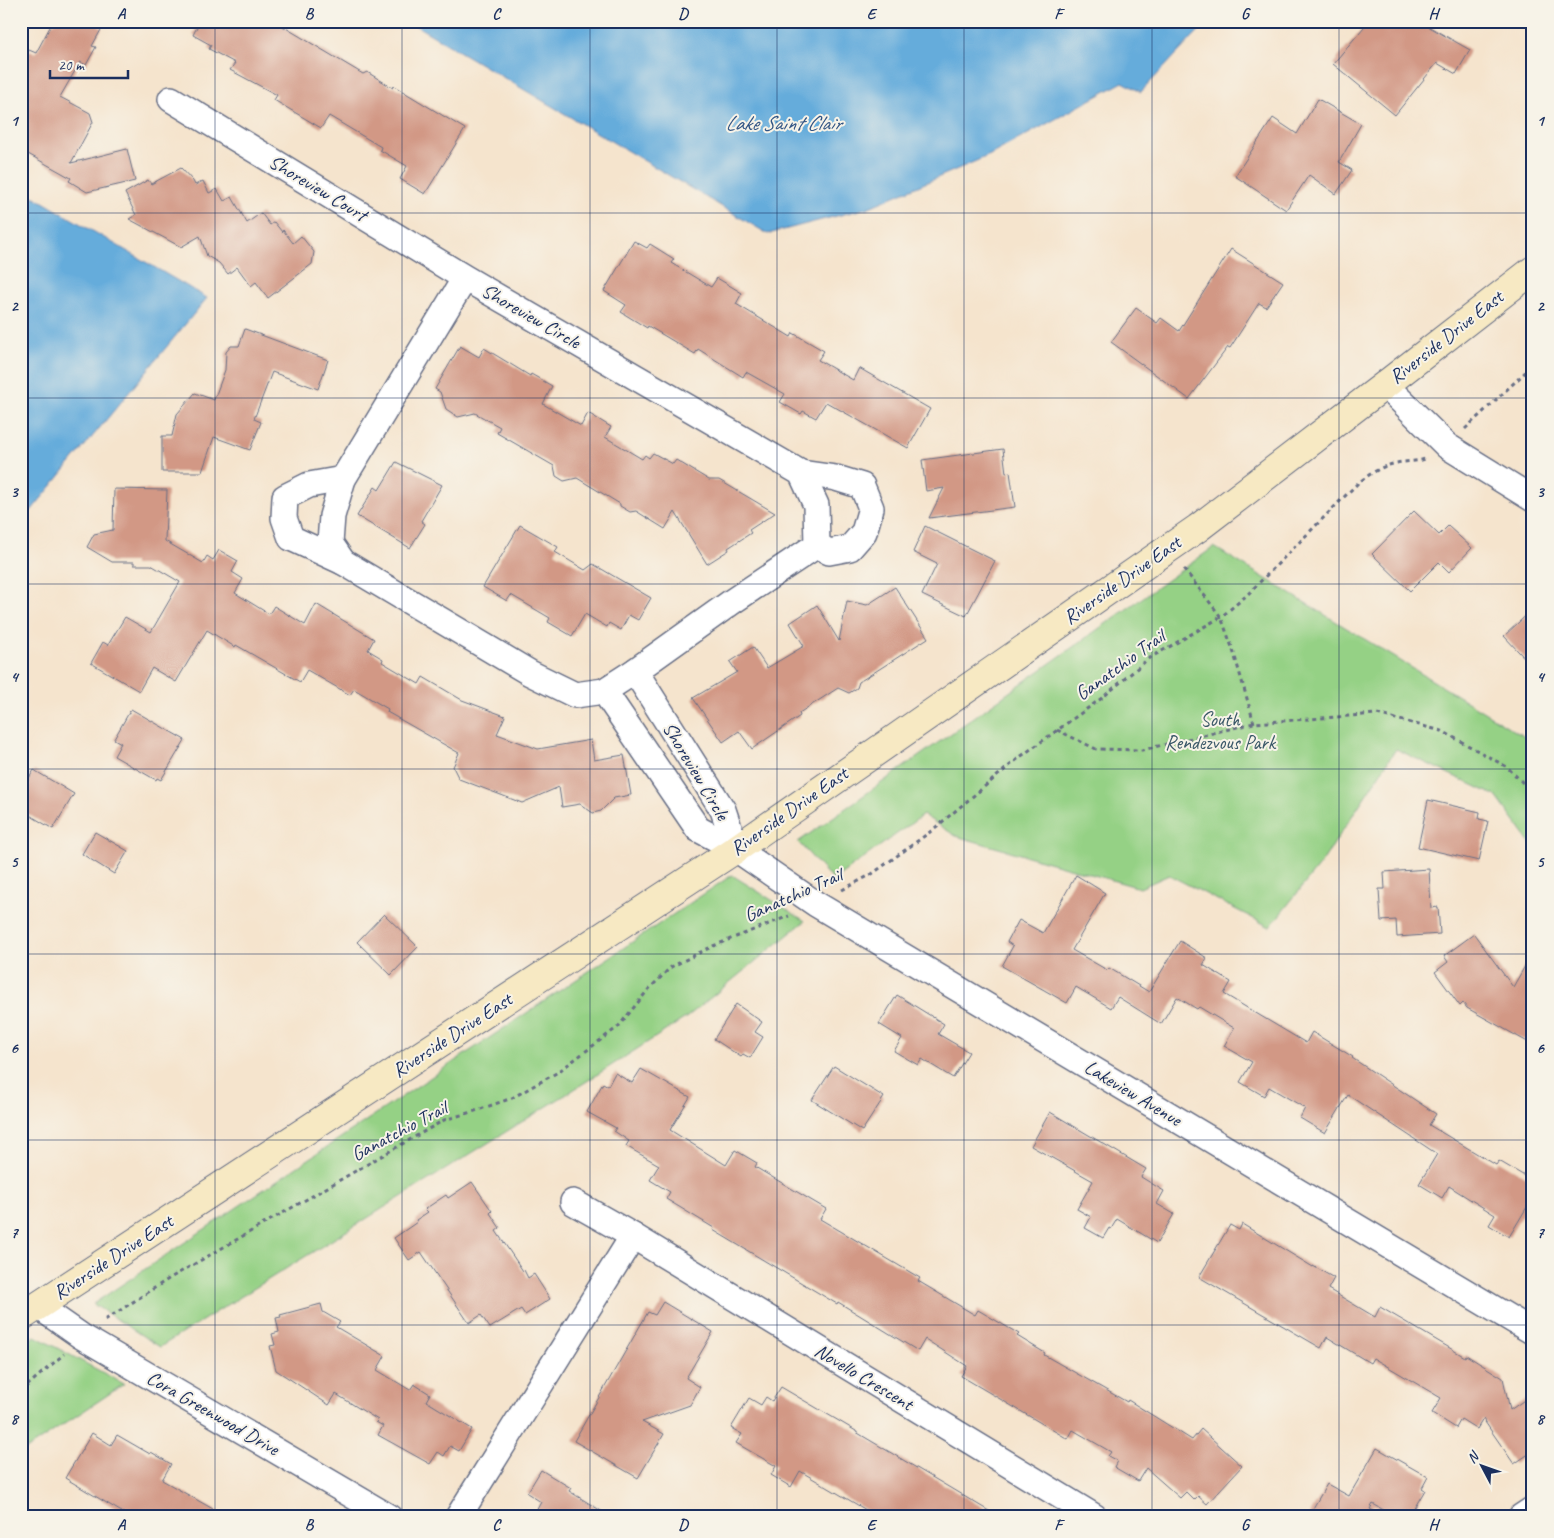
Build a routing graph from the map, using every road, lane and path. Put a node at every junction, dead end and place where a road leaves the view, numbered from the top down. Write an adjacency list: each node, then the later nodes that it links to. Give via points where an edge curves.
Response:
1 (172, 99): 3 (street, Shoreview Court)
2 (1533, 270): 5 (main road, Riverside Drive East)
3 (465, 278): 7 (street, Shoreview Circle); 8 (street, Shoreview Circle)
4 (1533, 365): 6 (path, Ganatchio Trail)
5 (1385, 385): 6 (street); 11 (main road, Riverside Drive East)
6 (1447, 446): 9 (street); 13 (path, Ganatchio Trail, via 1435,456 1378,468 1358,482 1246,596)
7 (801, 473): 10 (street, via 816,504); 10 (street, Shoreview Circle, via 862,486 871,508 864,532 850,548 830,552)
8 (343, 479): 12 (street, Shoreview Circle, via 332,516 330,543); 12 (street, Shoreview Circle, via 309,485 285,497 284,518 291,538)
9 (1533, 500)
10 (818, 545): 14 (street, Shoreview Circle, via 732,601)
11 (1168, 548): 13 (path); 19 (main road, Riverside Drive East)
12 (343, 562): 15 (street, Shoreview Circle, via 530,673 575,695)
13 (1221, 617): 16 (path); 17 (path, Ganatchio Trail, via 1148,659)
14 (635, 671): 15 (street, Shoreview Circle); 19 (street, Shoreview Circle, via 723,810)
15 (604, 691): 19 (street, Shoreview Circle, via 698,829)
16 (1254, 723): 17 (path, via 1142,750 1096,750); 18 (path, via 1377,714 1442,730 1507,768)
17 (1057, 730): 20 (path, Ganatchio Trail, via 872,874)
18 (1533, 792)
19 (736, 849): 20 (street, Lakeview Avenue); 23 (main road, Riverside Drive East)
20 (816, 904): 24 (street, Lakeview Avenue); 25 (path, Ganatchio Trail, via 713,946 671,967 618,1027 558,1072 512,1098 444,1120 170,1278)
21 (573, 1202): 22 (street, Novello Crescent)
22 (633, 1236): 29 (street); 30 (street, Novello Crescent)
23 (30, 1311): 25 (street, Cora Greenwood Drive)
24 (1533, 1332)
25 (81, 1336): 26 (path, Ganatchio Trail, via 56,1363); 28 (street, Cora Greenwood Drive)
26 (21, 1391)
27 (1533, 1509): 31 (street)
28 (390, 1517)
29 (458, 1517)
30 (1095, 1517)
31 (1521, 1517)

